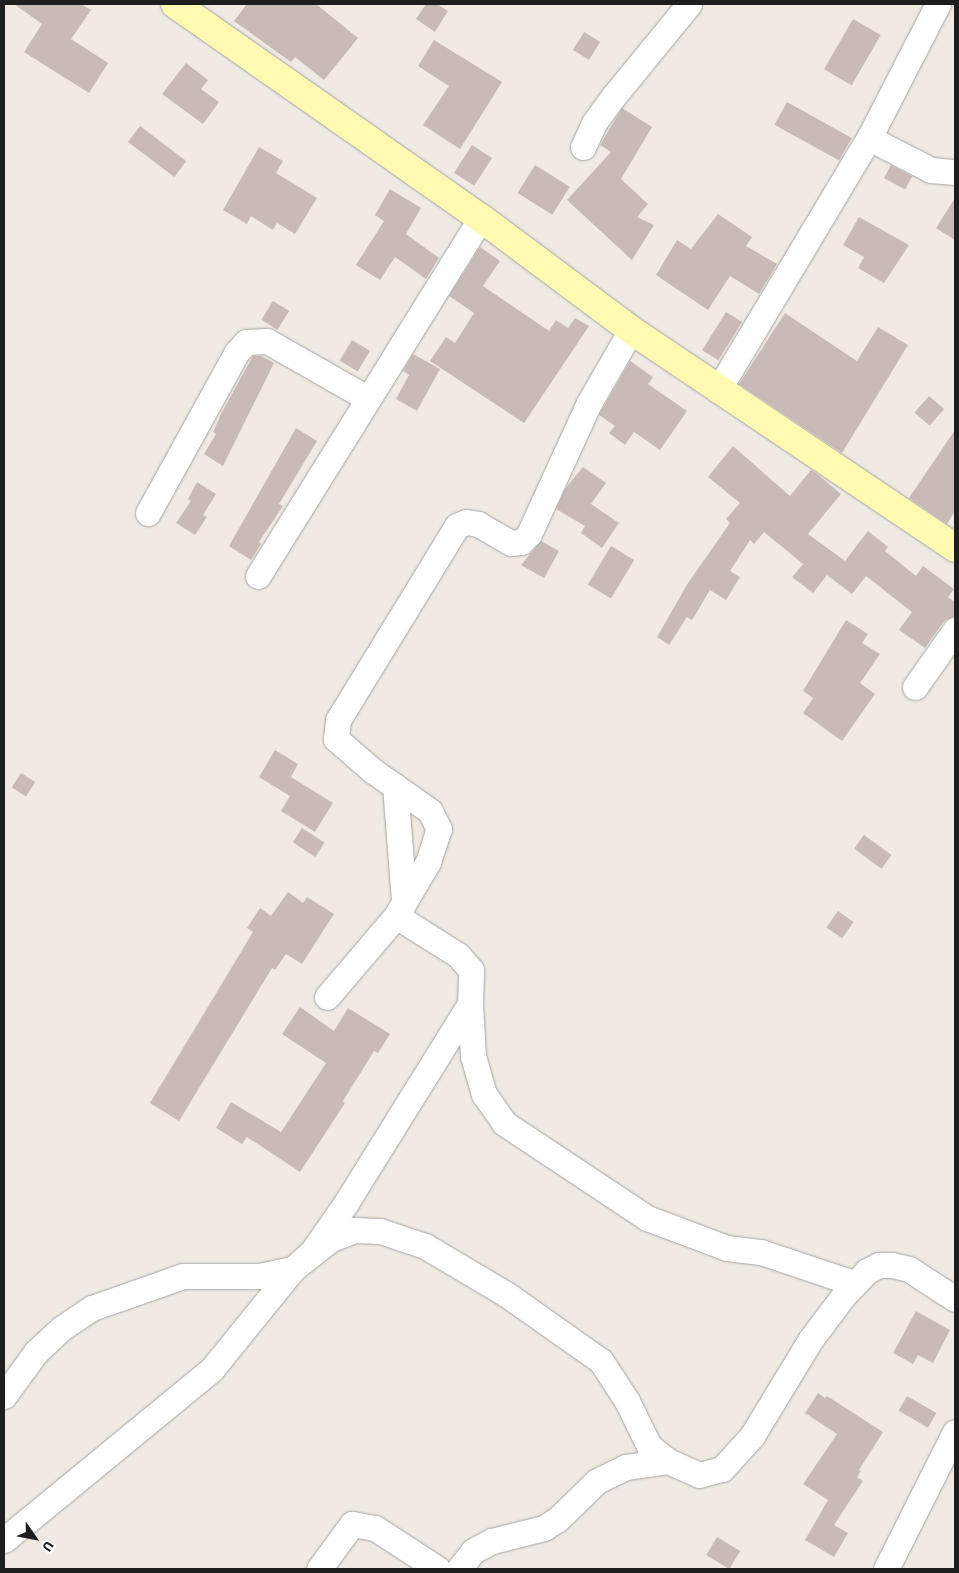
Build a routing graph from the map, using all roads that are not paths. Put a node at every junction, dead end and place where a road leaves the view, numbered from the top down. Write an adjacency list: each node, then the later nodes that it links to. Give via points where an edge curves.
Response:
1 (175, 4): 7 (main road)
2 (689, 4): 5 (street, via 613,97 594,123)
3 (938, 4): 4 (street)
4 (869, 138): 6 (street, via 931,170); 9 (street)
5 (583, 147)
6 (955, 172)
7 (481, 218): 8 (main road); 10 (street)
8 (631, 330): 9 (main road); 16 (street, via 589,403 530,534 521,542 511,543 478,524 466,522 457,526 338,720 336,739)
9 (718, 390): 12 (main road)
10 (367, 398): 11 (street, via 267,341 246,342 237,352); 13 (street)
11 (148, 513)
12 (955, 548)
13 (258, 576)
14 (955, 630): 15 (street)
15 (915, 687)
16 (395, 786): 17 (street); 17 (street, via 430,811 439,829 428,862)
17 (400, 908): 18 (street); 19 (street, via 458,955 471,970)
18 (327, 996)
19 (470, 1004): 20 (street, via 346,1204 312,1252); 21 (street, via 473,1056 484,1094 504,1123 647,1218 727,1248 761,1252)
20 (293, 1269): 23 (street, via 259,1276 183,1276 92,1308 62,1328 36,1352); 25 (street, via 331,1239 354,1230 380,1231 424,1246 506,1294 601,1361 627,1401 649,1446); 26 (street, via 212,1369)
21 (853, 1284): 22 (street, via 867,1271 879,1265 892,1264 908,1270); 25 (street, via 811,1339 752,1436 722,1469 699,1475)
22 (955, 1299)
23 (4, 1396)
24 (955, 1432): 30 (street)
25 (668, 1462): 29 (street, via 626,1467 598,1481 544,1528 492,1540 473,1551)
26 (4, 1540)
27 (319, 1569): 28 (street, via 352,1524 376,1528)
28 (438, 1569)
29 (459, 1569)
30 (886, 1569)

